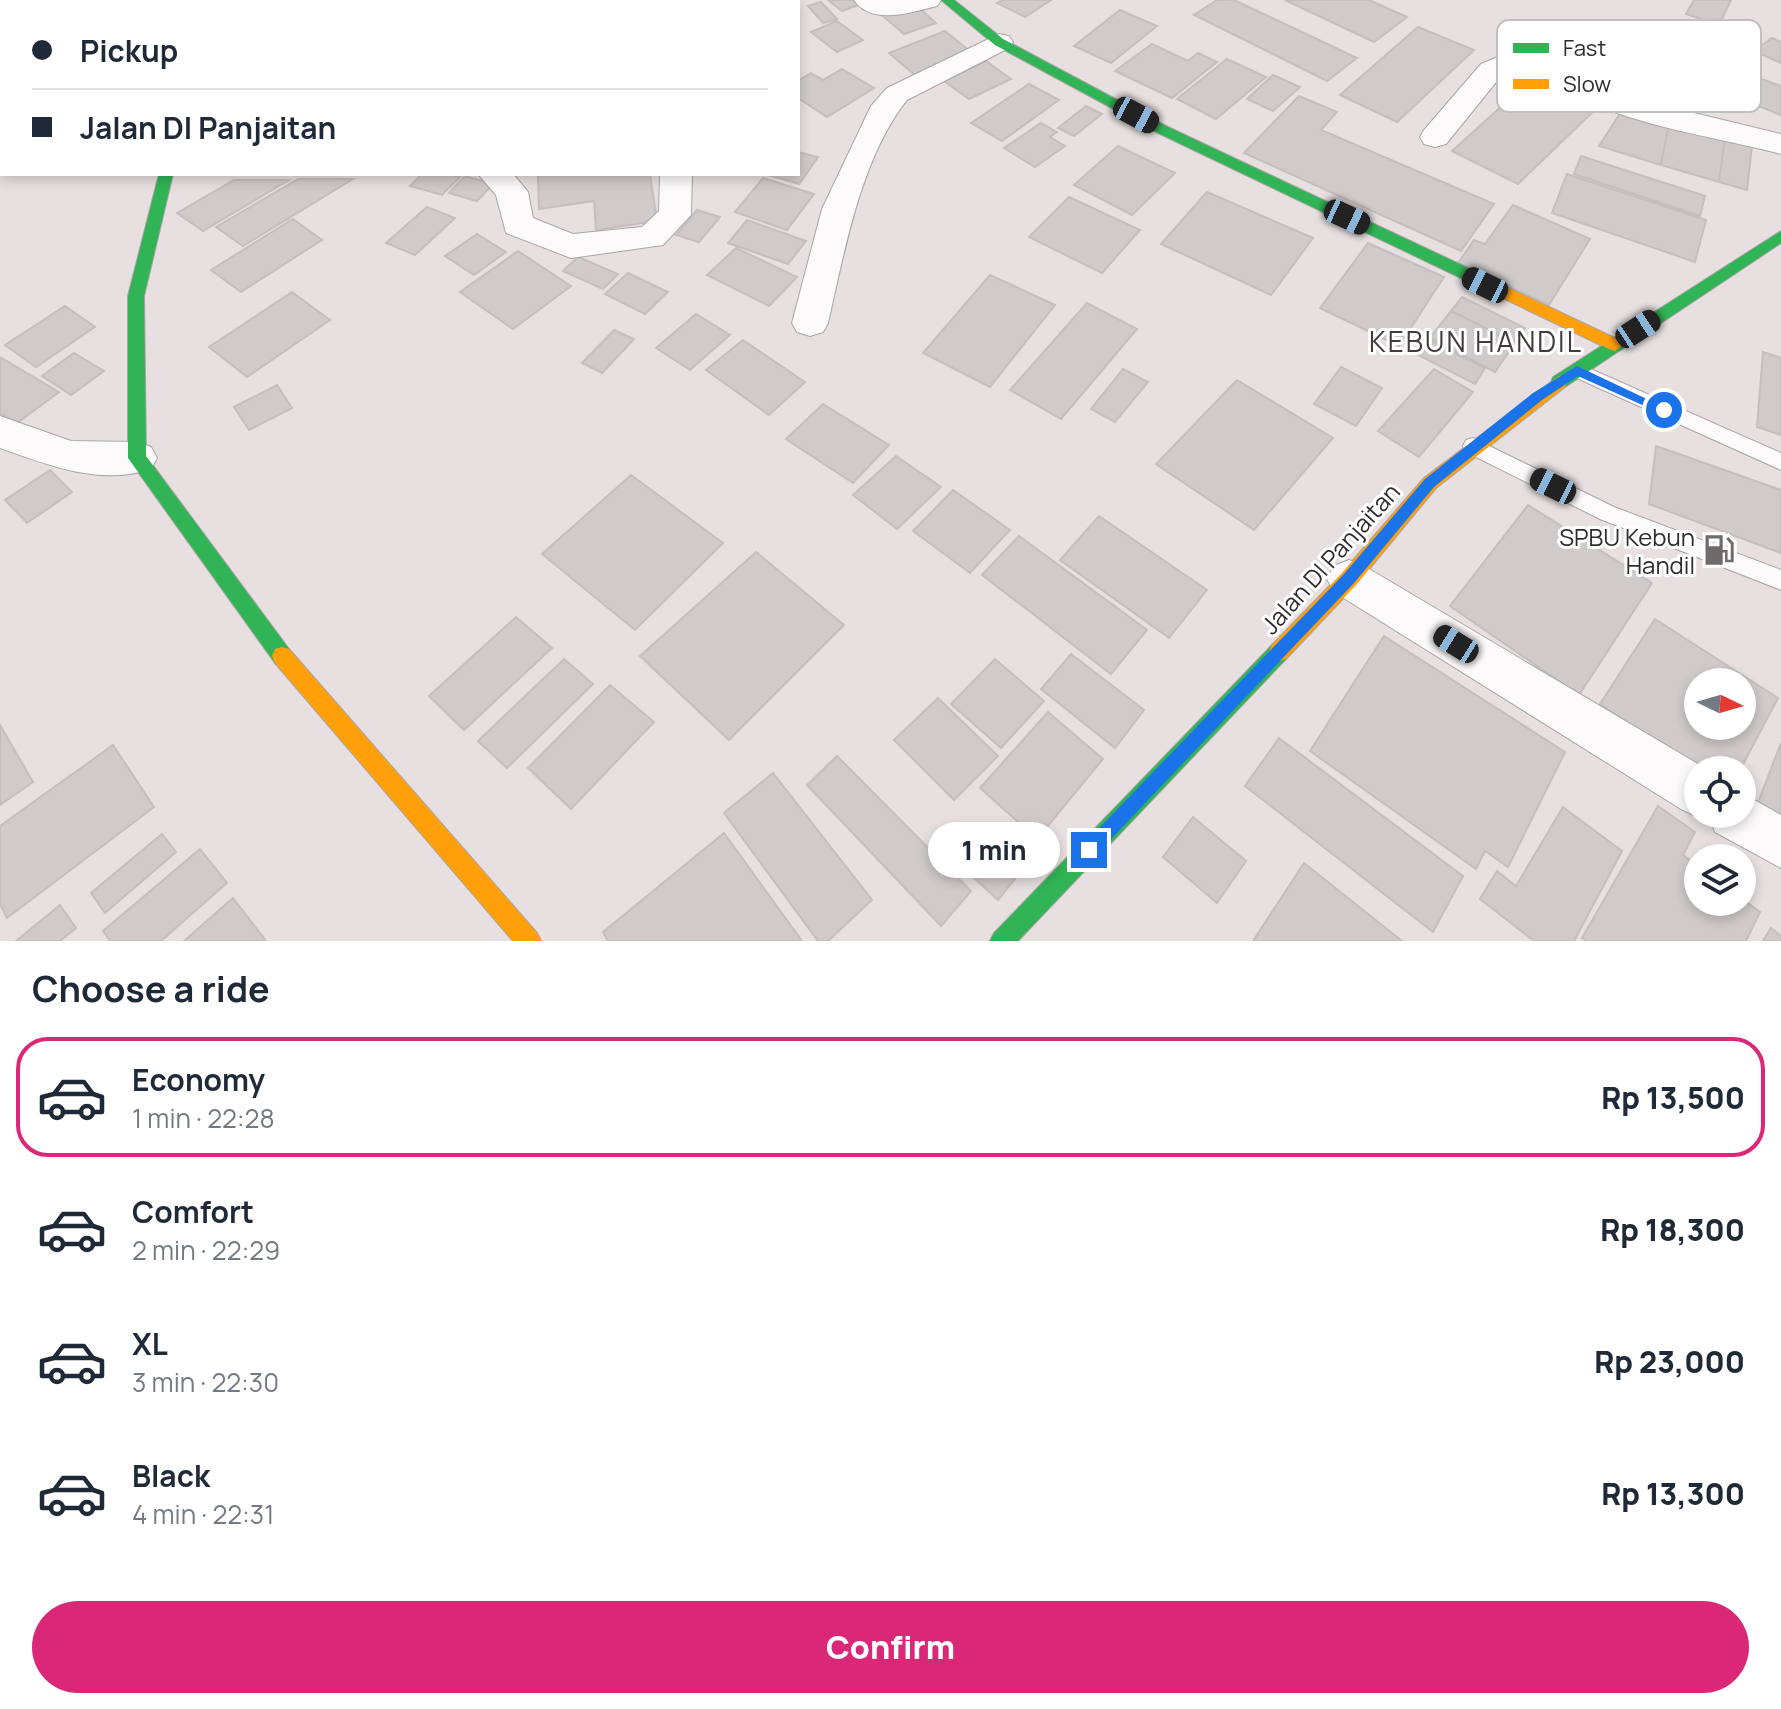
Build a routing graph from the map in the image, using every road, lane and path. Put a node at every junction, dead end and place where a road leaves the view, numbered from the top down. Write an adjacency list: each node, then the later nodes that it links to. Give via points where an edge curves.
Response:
1 (867, 0): 2 (street, via 886,8)
2 (928, 0)
3 (947, 0): 4 (street)
4 (999, 42): 13 (street, via 897,94 882,112 838,209); 14 (street, via 1163,130)
5 (1497, 67): 7 (street)
6 (1651, 112): 8 (street)
7 (1435, 137)
8 (1781, 144)
9 (166, 176): 18 (street, via 136,296)
10 (496, 176): 11 (street, via 512,192 518,225 571,246 651,237 675,215)
11 (676, 176)
12 (1781, 236): 14 (street, Jalan DI Panjaitan)
13 (810, 323)
14 (1615, 345): 15 (street, Jalan DI Panjaitan)
15 (1577, 370): 17 (street, Jalan DI Panjaitan); 19 (lane)
16 (0, 432): 18 (street, via 70,457)
17 (1473, 446): 20 (street, Jalan DI Panjaitan, via 1430,483); 21 (lane, via 1607,513)
18 (137, 458): 25 (street, via 285,660)
19 (1781, 462)
20 (1349, 579): 22 (street); 26 (street, Jalan DI Panjaitan)
21 (1781, 580)
22 (1684, 783)
23 (1756, 828): 24 (street)
24 (1781, 843)
25 (529, 941)
26 (1002, 941)

